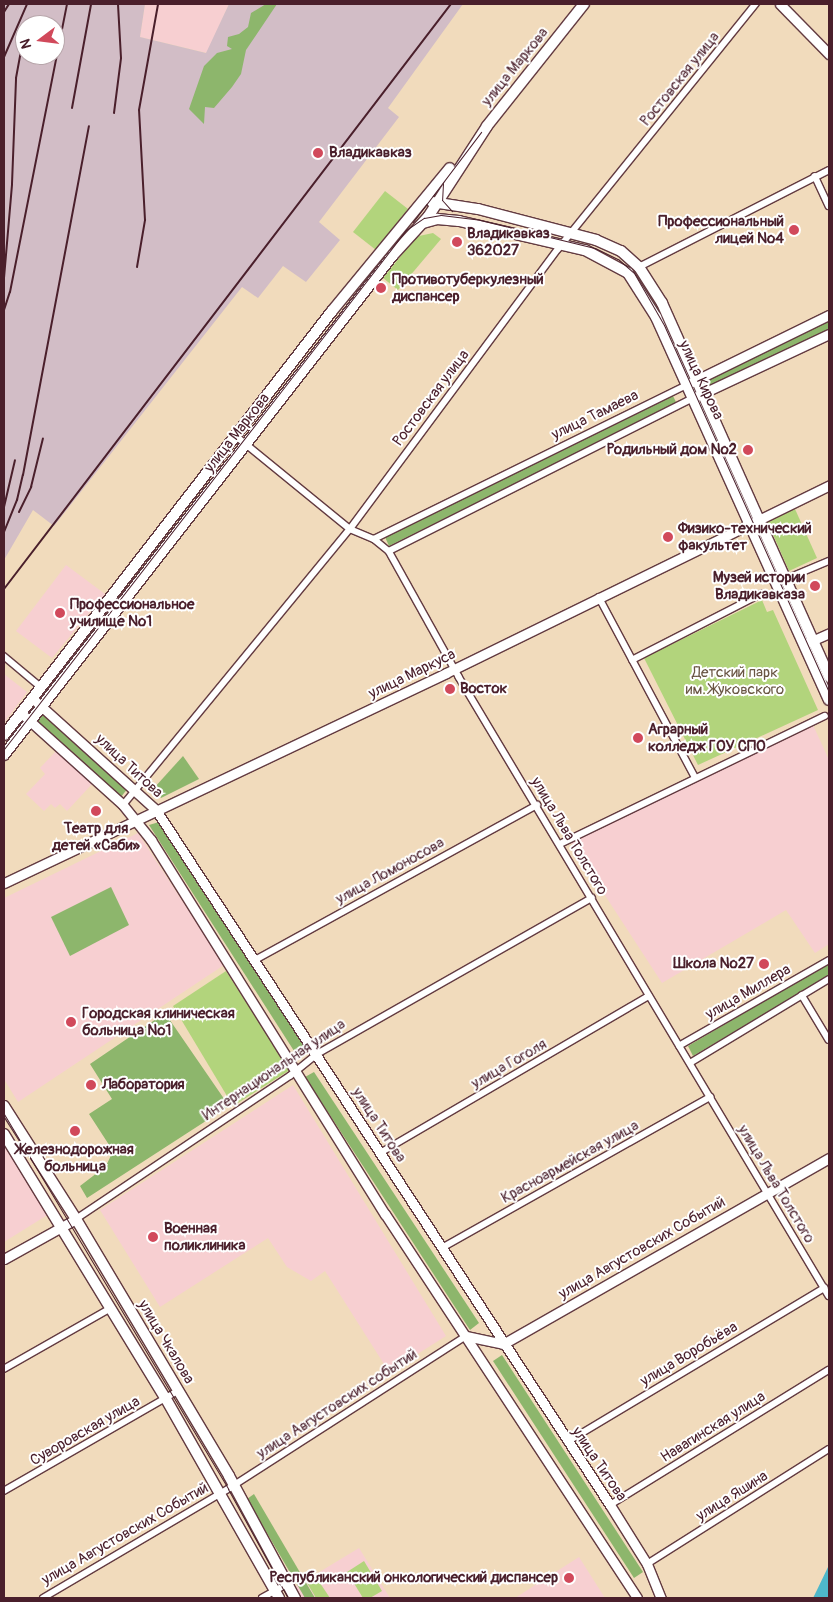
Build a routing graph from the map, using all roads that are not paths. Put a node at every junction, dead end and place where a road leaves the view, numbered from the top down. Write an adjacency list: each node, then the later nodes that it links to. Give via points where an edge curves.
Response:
1 (584, 4): 5 (main road, улица Маркова)
2 (756, 4): 14 (street, Ростовская улица)
3 (780, 4): 4 (street)
4 (829, 54)
5 (487, 126): 8 (main road, улица Маркова); 10 (main road, улица Маркова, via 479,131)
6 (829, 170): 7 (street)
7 (814, 176): 12 (street); 16 (street)
8 (450, 180): 9 (main road, улица Маркова); 11 (main road, via 447,191)
9 (436, 202): 10 (main road, улица Кирова); 11 (main road, улица Кирова); 13 (main road, улица Маркова)
10 (421, 204): 22 (main road, улица Маркова, via 332,311)
11 (459, 206): 14 (main road, улица Кирова)
12 (829, 206)
13 (422, 223): 15 (main road, улица Кирова, via 437,219 459,221); 23 (main road, улица Маркова, via 393,255)
14 (573, 233): 15 (street, Ростовская улица); 16 (main road, улица Кирова, via 610,244)
15 (562, 245): 19 (main road, улица Кирова, via 601,256 628,273 648,302); 26 (street, Ростовская улица)
16 (639, 267): 19 (main road, улица Кирова, via 662,303)
17 (829, 315): 19 (street, улица Тамаева)
18 (829, 334): 20 (street, улица Тамаева)
19 (692, 382): 20 (main road, улица Кирова); 21 (main road, улица Кирова); 27 (street, улица Тамаева)
20 (703, 394): 21 (street, улица Тамаева); 25 (main road, улица Кирова)
21 (693, 398): 25 (main road, улица Кирова); 28 (street, улица Тамаева)
22 (236, 436): 23 (street, улица Льва Толстого); 39 (main road, улица Маркова)
23 (247, 446): 26 (street, улица Льва Толстого); 42 (main road, улица Маркова)
24 (829, 485): 25 (street, улица Маркуса)
25 (755, 521): 30 (main road, улица Кирова); 32 (street, улица Маркуса); 34 (main road, улица Кирова)
26 (350, 529): 27 (street, улица Льва Толстого); 49 (street, Ростовская улица)
27 (374, 539): 28 (street, улица Льва Толстого)
28 (389, 551): 37 (street, улица Льва Толстого)
29 (829, 561): 30 (street)
30 (786, 580): 34 (main road, улица Кирова)
31 (761, 594): 36 (street)
32 (599, 597): 36 (street); 37 (street, улица Маркуса)
33 (829, 633): 34 (street)
34 (809, 642): 38 (main road, улица Кирова); 41 (main road, улица Кирова)
35 (4, 656): 39 (street)
36 (632, 660): 48 (street)
37 (455, 669): 51 (street, улица Льва Толстого); 52 (street, улица Маркуса)
38 (829, 676)
39 (41, 686): 40 (main road, улица Маркова)
40 (32, 698): 42 (street, улица Титова); 43 (main road, улица Маркова)
41 (829, 700)
42 (42, 706): 45 (main road, улица Маркова); 49 (street, улица Титова)
43 (21, 713): 45 (street); 46 (main road, улица Маркова)
44 (825, 716): 48 (street)
45 (30, 720): 47 (main road, улица Маркова); 50 (street)
46 (4, 735)
47 (4, 755)
48 (695, 777): 54 (street)
49 (137, 790): 50 (street, Ростовская улица); 52 (street, улица Титова)
50 (123, 805): 53 (street)
51 (537, 805): 54 (street, улица Льва Толстого); 57 (street, улица Ломоносова)
52 (156, 810): 53 (street, улица Маркуса); 57 (street, улица Титова)
53 (136, 818): 55 (street, улица Маркуса); 66 (street)
54 (560, 844): 56 (street, улица Льва Толстого)
55 (4, 883)
56 (592, 898): 61 (street, улица Льва Толстого); 64 (street, Интернациональная улица)
57 (255, 960): 64 (street, улица Титова)
58 (829, 960): 63 (street, улица Миллера)
59 (829, 979): 60 (street, улица Миллера)
60 (802, 995): 62 (street); 65 (street, улица Миллера)
61 (650, 996): 63 (street, улица Льва Толстого); 70 (street, улица Гоголя)
62 (829, 1040)
63 (679, 1046): 65 (street, улица Льва Толстого)
64 (318, 1054): 66 (street, Интернациональная улица); 70 (street, улица Титова)
65 (690, 1063): 67 (street, улица Льва Толстого)
66 (296, 1071): 73 (street, Интернациональная улица); 80 (street)
67 (710, 1097): 72 (street, улица Льва Толстого); 75 (street, Красноармейская улица)
68 (4, 1106): 73 (main road, улица Чкалова)
69 (4, 1134): 74 (main road, улица Чкалова)
70 (380, 1153): 75 (street, улица Титова)
71 (829, 1158): 72 (street, улица Августовских Событий)
72 (766, 1191): 77 (street, улица Льва Толстого); 81 (street, улица Августовских Событий)
73 (76, 1219): 74 (street, Интернациональная улица); 84 (main road, улица Чкалова)
74 (62, 1226): 76 (street, Интернациональная улица); 79 (main road, улица Чкалова)
75 (442, 1248): 81 (street, улица Титова)
76 (4, 1259)
77 (824, 1288): 78 (street, улица Льва Толстого); 86 (street, улица Воробьёва)
78 (829, 1296)
79 (111, 1308): 82 (street); 85 (main road, улица Чкалова)
80 (466, 1336): 81 (street); 88 (street, улица Августовских событий); 98 (street)
81 (503, 1344): 86 (street, улица Титова)
82 (4, 1369)
83 (829, 1370): 91 (street, Навагинская улица)
84 (178, 1391): 85 (street, Суворовская улица); 88 (main road, улица Чкалова)
85 (166, 1399): 89 (street, Суворовская улица); 90 (main road, улица Чкалова)
86 (567, 1442): 91 (street, улица Титова)
87 (829, 1449): 92 (street, улица Яшина)
88 (235, 1486): 90 (street, улица Августовских событий); 93 (main road, улица Чкалова)
89 (4, 1491)
90 (221, 1493): 94 (main road, улица Чкалова); 95 (street, улица Августовских Событий)
91 (610, 1505): 92 (street, улица Титова)
92 (647, 1564): 99 (street, улица Титова)
93 (287, 1584): 94 (street); 97 (main road, улица Чкалова)
94 (277, 1595): 96 (street)
95 (42, 1598)
96 (262, 1598)
97 (295, 1598)
98 (637, 1598)
99 (661, 1598)

